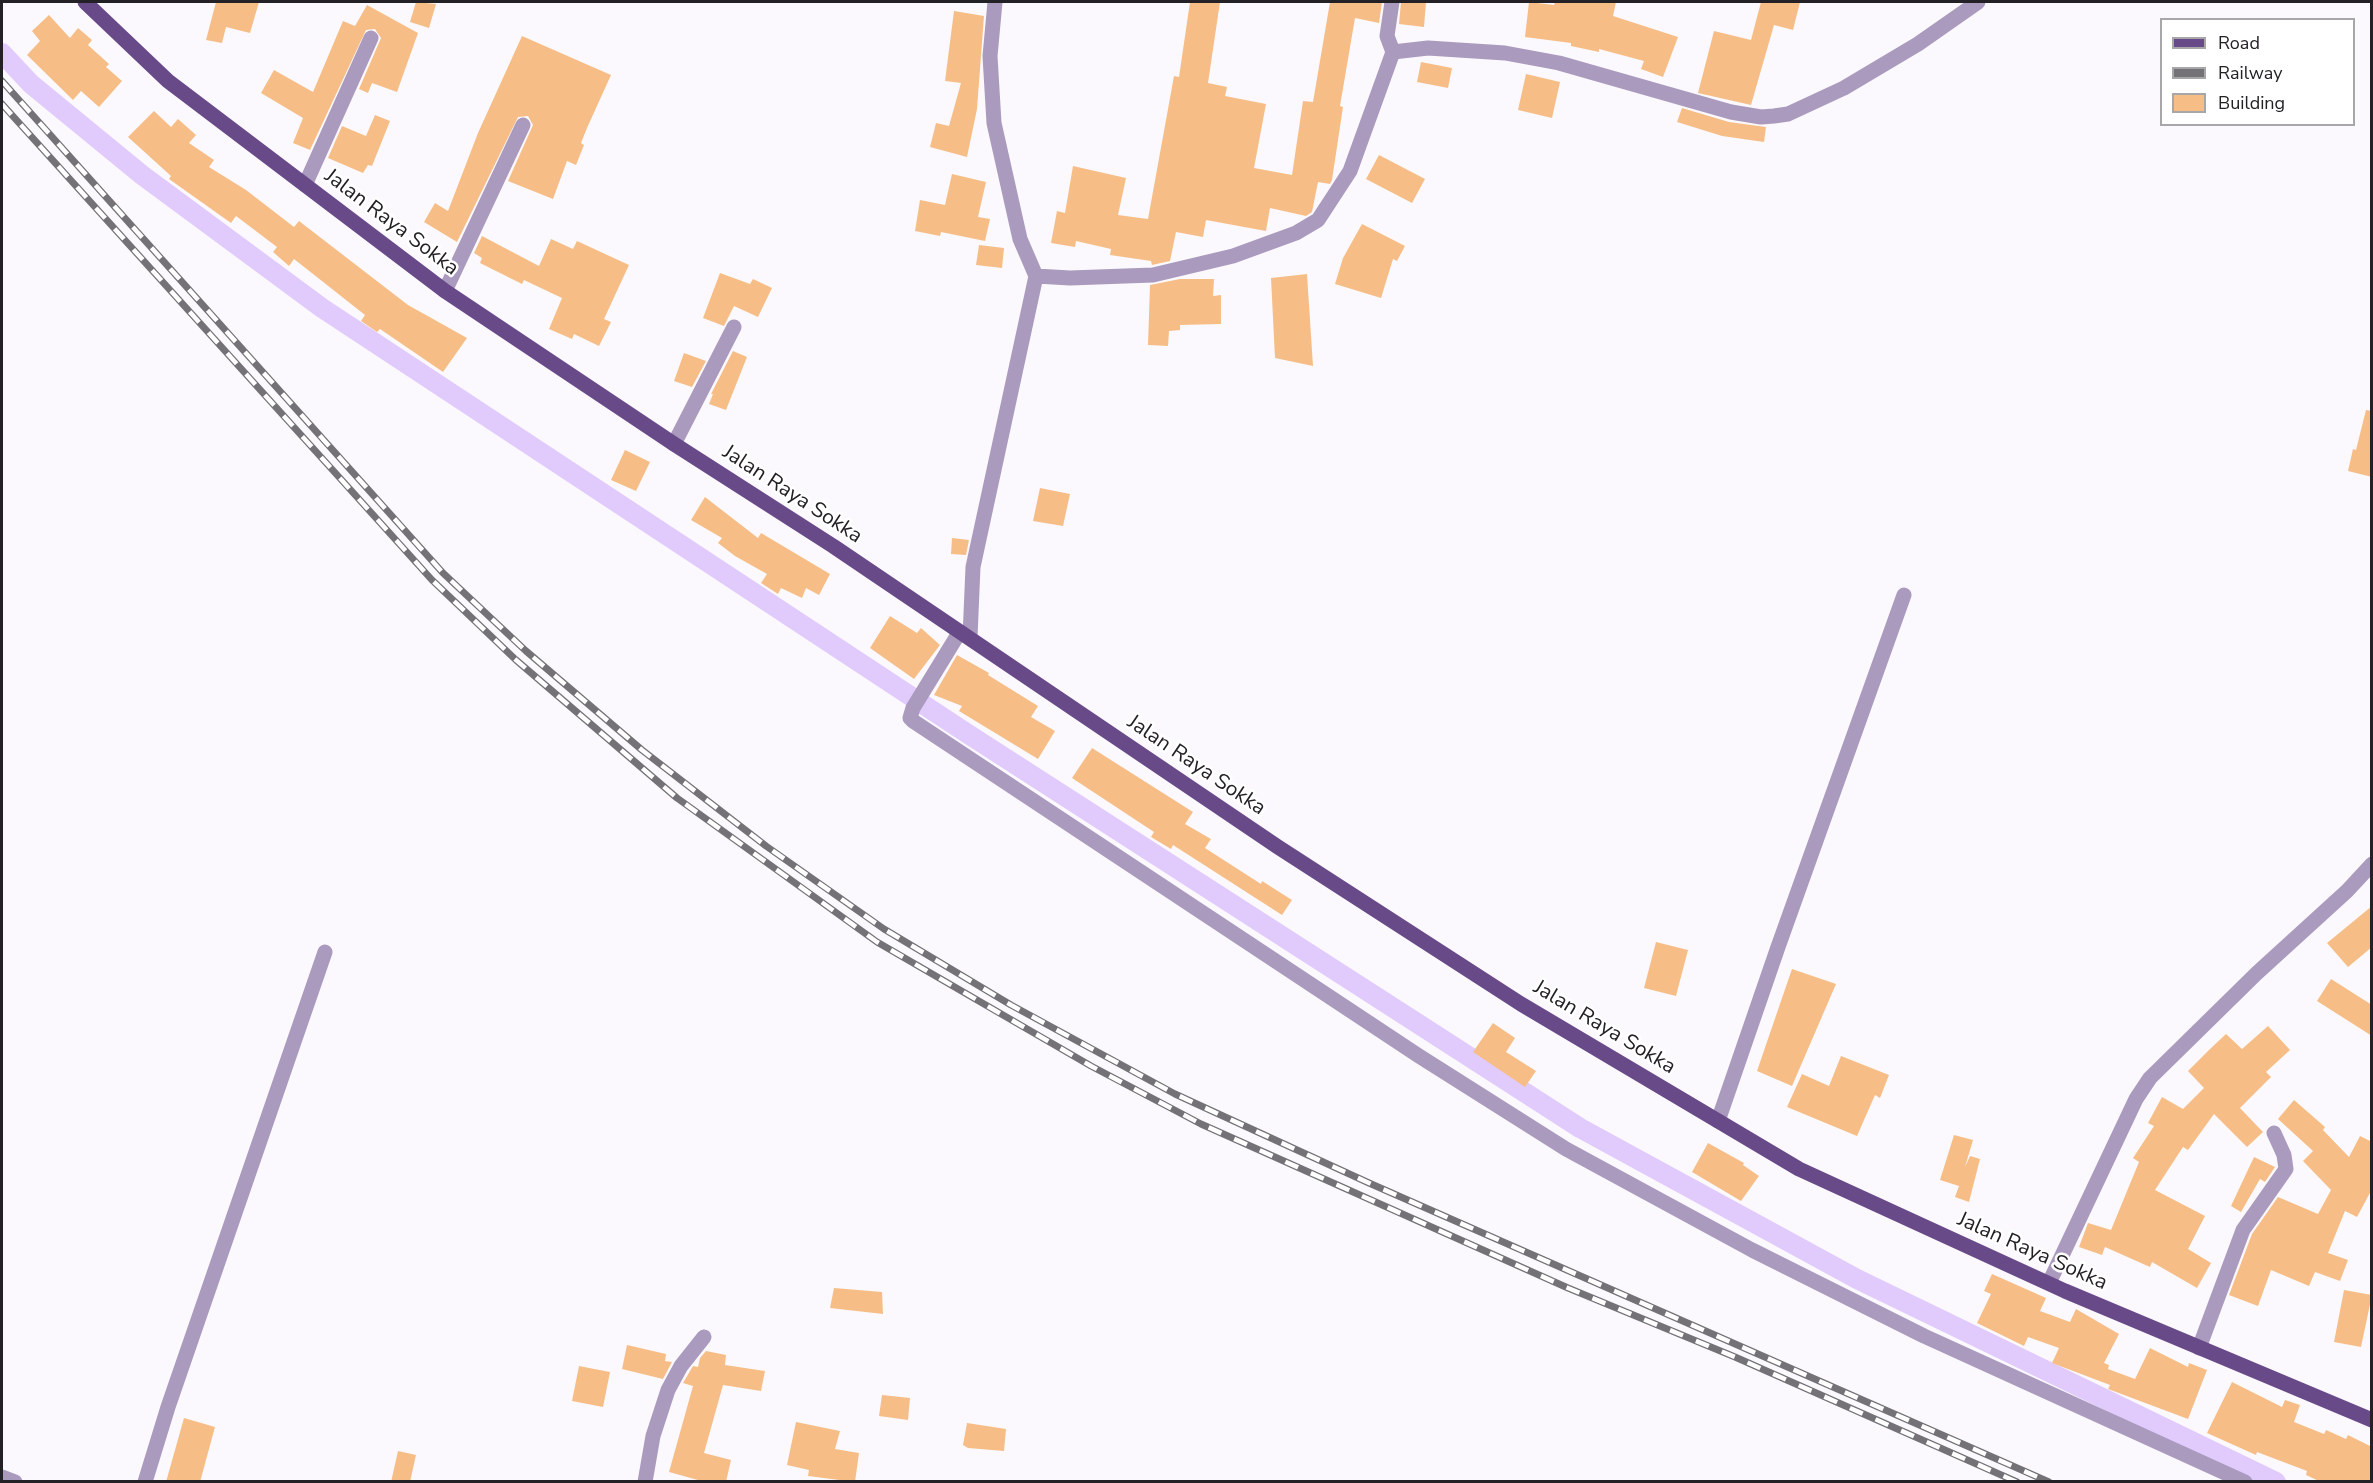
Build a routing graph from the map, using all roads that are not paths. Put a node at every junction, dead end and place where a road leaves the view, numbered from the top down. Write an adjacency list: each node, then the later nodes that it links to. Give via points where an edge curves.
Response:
1 (85, 2): 8 (main road, Jalan Raya Sokka, via 168,81)
2 (995, 2): 9 (street, via 990,56 994,123 1020,240)
3 (1392, 2): 6 (street, via 1387,36)
4 (1978, 2): 6 (street, via 1844,88 1774,117 1731,112 1559,63 1505,52 1428,48)
5 (371, 38): 8 (street)
6 (1393, 52): 9 (street, via 1350,171 1318,220 1296,233 1233,256 1153,275)
7 (523, 125): 10 (street)
8 (305, 185): 10 (main road, Jalan Raya Sokka)
9 (1036, 276): 14 (street, via 973,567)
10 (446, 291): 12 (main road, Jalan Raya Sokka)
11 (734, 327): 12 (street)
12 (674, 444): 14 (main road, Jalan Raya Sokka, via 824,539)
13 (1904, 596): 17 (street)
14 (964, 635): 17 (main road, Jalan Raya Sokka, via 1278,847 1512,998); 27 (street, via 913,708 913,721 1428,1062 1566,1149 1670,1207 1924,1336)
15 (2372, 864): 19 (street, via 2150,1078 2136,1099)
16 (325, 952): 25 (street)
17 (1718, 1121): 19 (main road, Jalan Raya Sokka, via 1799,1169)
18 (2274, 1133): 21 (street, via 2286,1169 2243,1230)
19 (2049, 1283): 21 (main road, Jalan Raya Sokka)
20 (704, 1337): 26 (street, via 668,1390 652,1436)
21 (2199, 1348): 22 (main road, Jalan Raya Sokka)
22 (2372, 1420)
23 (2, 1478): 24 (street)
24 (15, 1482)
25 (145, 1482)
26 (645, 1482)
27 (2245, 1482)

